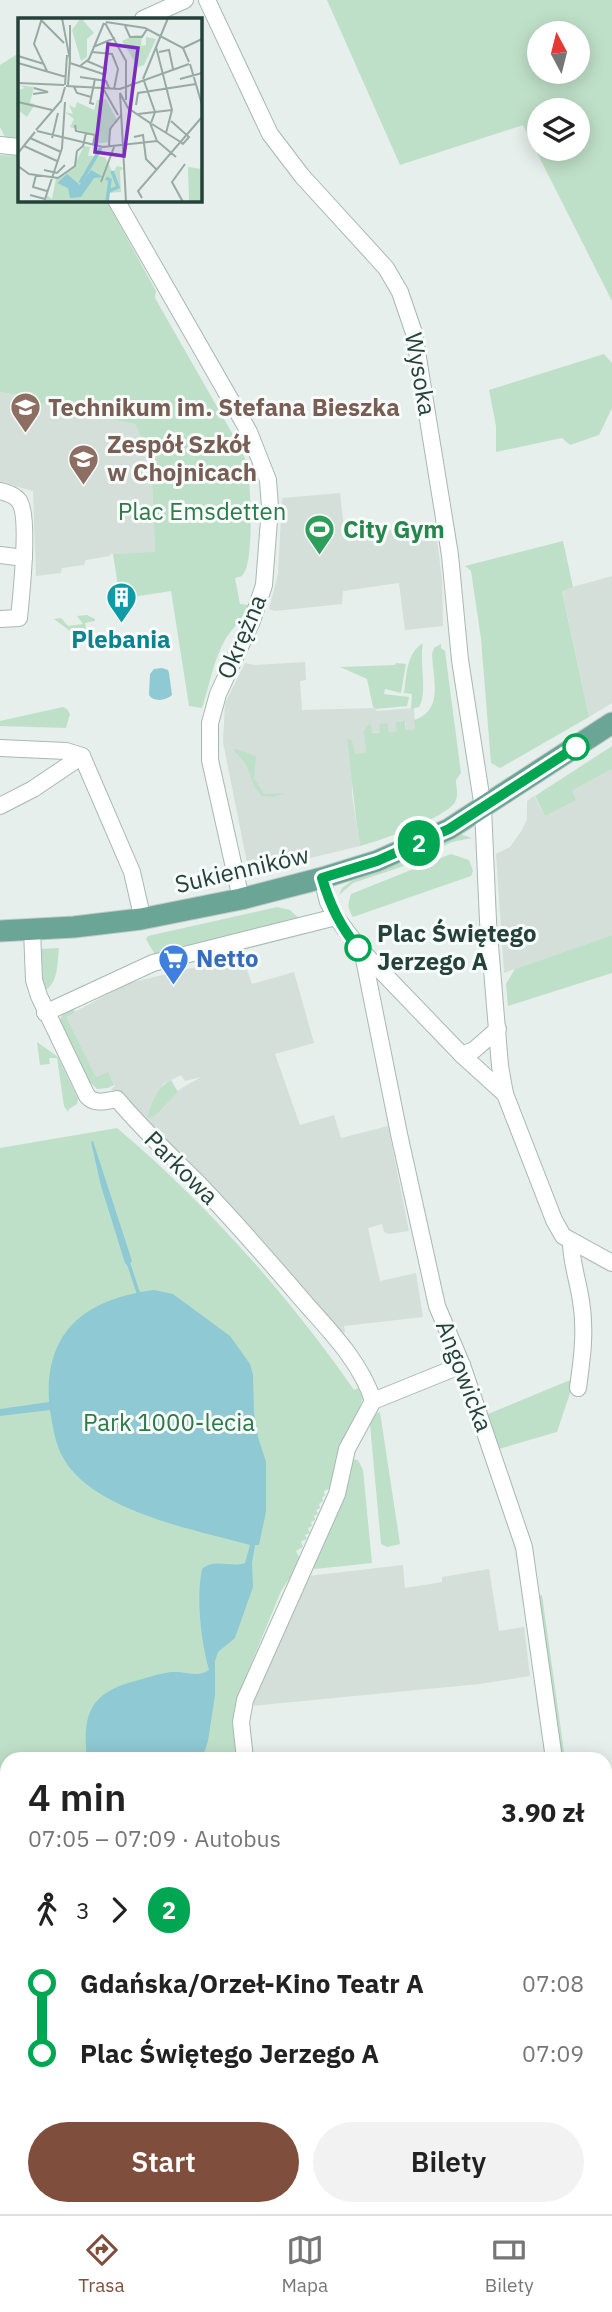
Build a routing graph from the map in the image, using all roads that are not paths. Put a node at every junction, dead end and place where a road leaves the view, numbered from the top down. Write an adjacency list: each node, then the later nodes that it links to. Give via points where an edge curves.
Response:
1 (186, 0): 3 (street)
2 (207, 0): 15 (street, Wysoka, via 270,134 386,268 410,318 450,555 460,660)
3 (145, 18)
4 (0, 145): 5 (street)
5 (18, 147)
6 (117, 201): 17 (street, Okrężna, via 249,432 268,480 264,585 209,723 210,760)
7 (0, 491): 9 (street, via 22,505)
8 (0, 555): 9 (street)
9 (24, 558): 10 (street, via 19,618)
10 (0, 619)
11 (612, 723): 15 (main road, Sukienników)
12 (0, 748): 13 (street)
13 (82, 756): 14 (street); 18 (street, via 132,872)
14 (2, 805)
15 (483, 808): 16 (main road, Sukienników, via 408,849); 26 (street, Wysoka)
16 (322, 878): 17 (main road, Sukienników); 19 (street)
17 (241, 899): 21 (main road, Sukienników, via 125,922)
18 (140, 907)
19 (336, 917): 22 (street); 25 (street, via 153,963)
20 (0, 930): 21 (main road, Sukienników)
21 (32, 930): 25 (street, Parkowa, via 34,980)
22 (363, 954): 23 (street); 24 (street, Angowicka)
23 (388, 980): 24 (street); 27 (street)
24 (371, 993): 31 (street, Angowicka, via 437,1306)
25 (46, 1013): 33 (street, Parkowa, via 89,1099 117,1099 254,1243 356,1366)
26 (498, 1029): 27 (street); 28 (street, Wysoka)
27 (463, 1055): 28 (street)
28 (505, 1094): 29 (street, via 554,1220)
29 (571, 1242): 30 (street); 32 (street, via 583,1327)
30 (612, 1263)
31 (462, 1365): 33 (street); 35 (street, Angowicka, via 524,1547)
32 (578, 1388)
33 (373, 1401): 34 (street, via 347,1449 337,1494 245,1700 241,1722)
34 (244, 1752)
35 (553, 1752)

